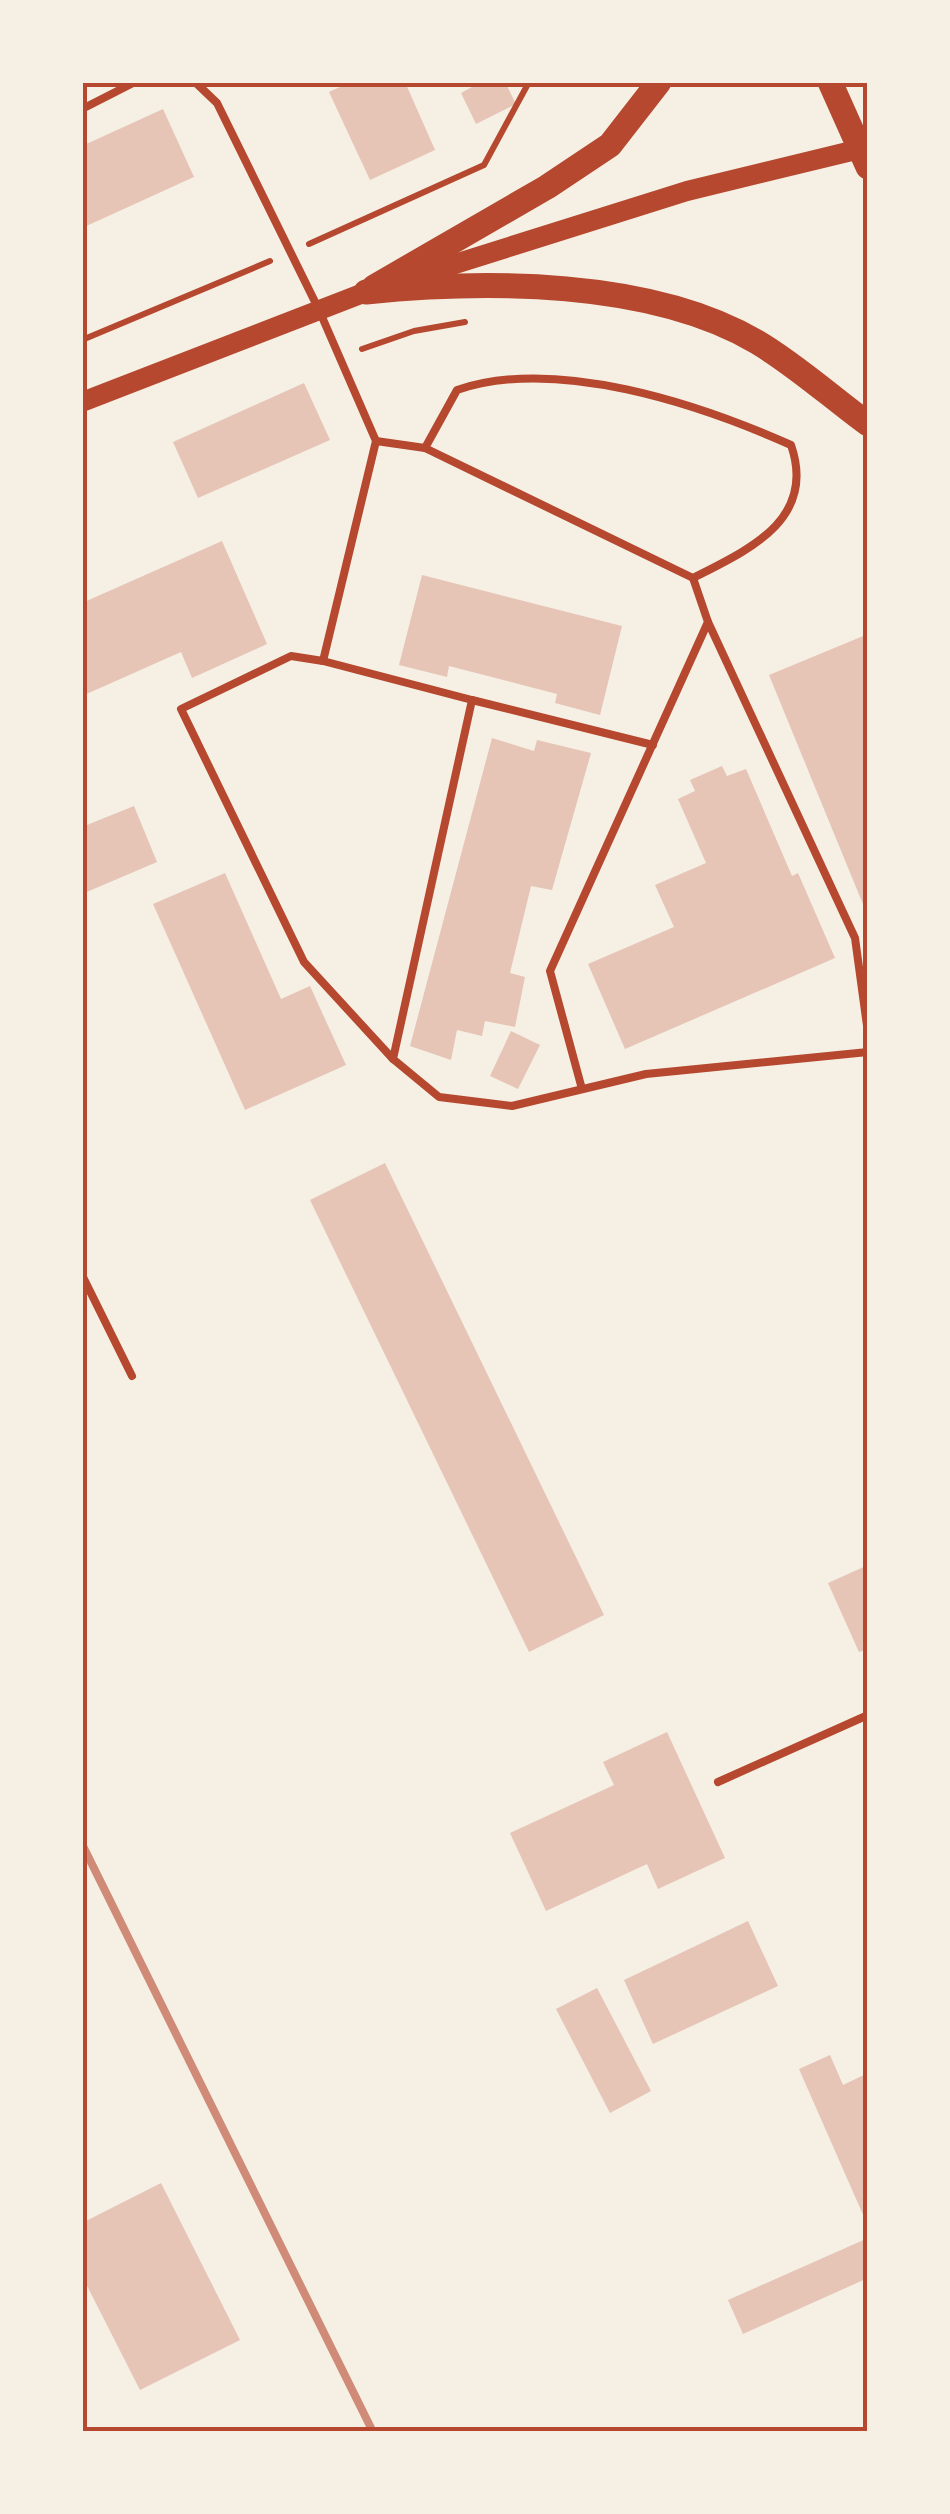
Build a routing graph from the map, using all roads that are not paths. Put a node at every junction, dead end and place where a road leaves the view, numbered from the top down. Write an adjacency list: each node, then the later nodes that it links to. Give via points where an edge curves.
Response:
1 (135, 82): 5 (lane)
2 (195, 82): 8 (lane, via 217,103)
3 (659, 82): 7 (main road, via 610,145)
4 (830, 82): 6 (main road)
5 (82, 109)
6 (865, 155): 7 (main road, via 687,190)
7 (366, 292): 8 (main road); 10 (main road, via 464,282 568,289 676,310 756,341)
8 (318, 310): 9 (main road); 11 (lane)
9 (82, 402)
10 (868, 424)
11 (376, 441): 12 (lane); 15 (lane)
12 (424, 448): 13 (lane); 13 (lane, via 457,390 492,378 617,387 716,412 792,446 801,473 784,517 756,545)
13 (693, 578): 14 (lane)
14 (708, 622): 17 (lane); 18 (lane, via 855,938)
15 (324, 661): 16 (lane); 20 (lane, via 290,656 181,710 304,962)
16 (472, 700): 17 (lane); 20 (lane)
17 (652, 744): 21 (lane, via 550,970)
18 (868, 1034)
19 (868, 1052): 21 (lane, via 646,1074)
20 (393, 1059): 21 (lane, via 438,1098 512,1106)
21 (582, 1089)
22 (82, 1275): 23 (lane)
23 (132, 1376)
24 (868, 1714): 25 (lane)
25 (718, 1782)

